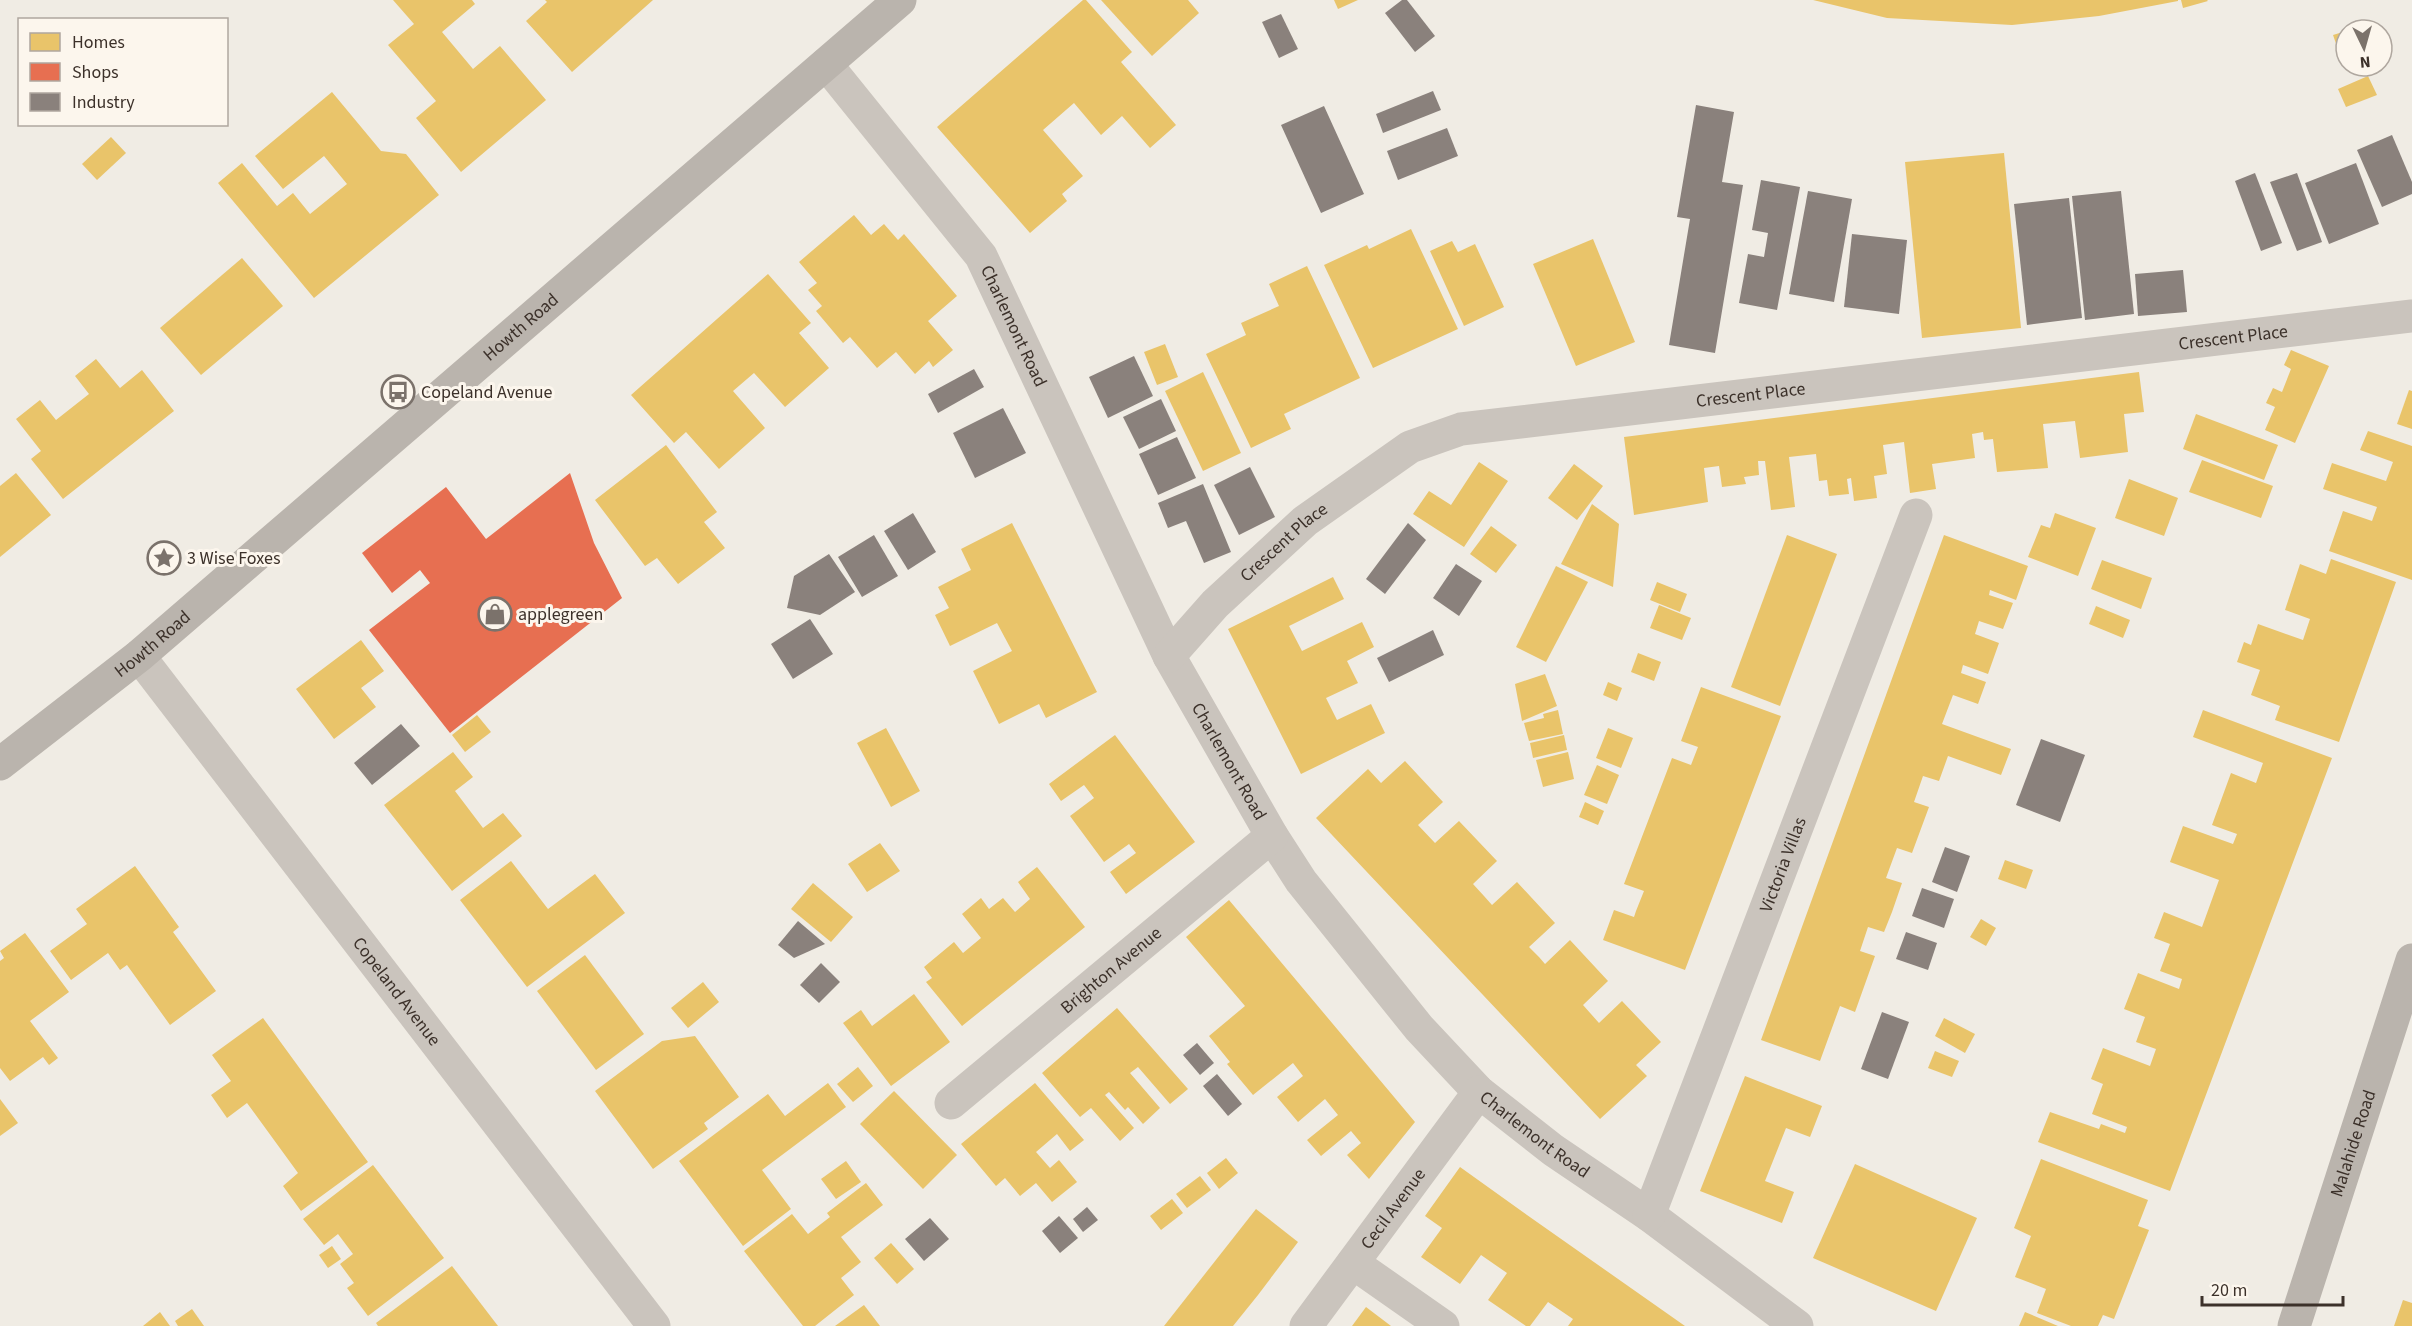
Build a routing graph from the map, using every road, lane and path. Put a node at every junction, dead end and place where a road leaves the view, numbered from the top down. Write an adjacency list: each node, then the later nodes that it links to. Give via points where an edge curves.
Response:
1 (900, 0): 2 (main road, Howth Road)
2 (826, 64): 5 (main road, Howth Road); 6 (street, Charlemont Road, via 981,256)
3 (2412, 316): 6 (street, Crescent Place, via 1461,429 1410,447 1305,521 1215,604)
4 (1916, 515): 12 (street, Victoria Villas)
5 (139, 656): 7 (main road, Howth Road); 14 (street, Copeland Avenue)
6 (1169, 656): 8 (street, Charlemont Road)
7 (0, 764)
8 (1272, 836): 10 (street, Charlemont Road, via 1301,881 1419,1028); 11 (street, Brighton Avenue)
9 (2412, 960): 18 (main road, Malahide Road)
10 (1479, 1092): 12 (street, Charlemont Road, via 1553,1150); 13 (street, Cecil Avenue)
11 (951, 1103)
12 (1649, 1215): 17 (street, Charlemont Road)
13 (1353, 1263): 15 (street, Cecil Avenue); 16 (street)
14 (654, 1326)
15 (1306, 1326)
16 (1443, 1326)
17 (1797, 1326)
18 (2294, 1326)

